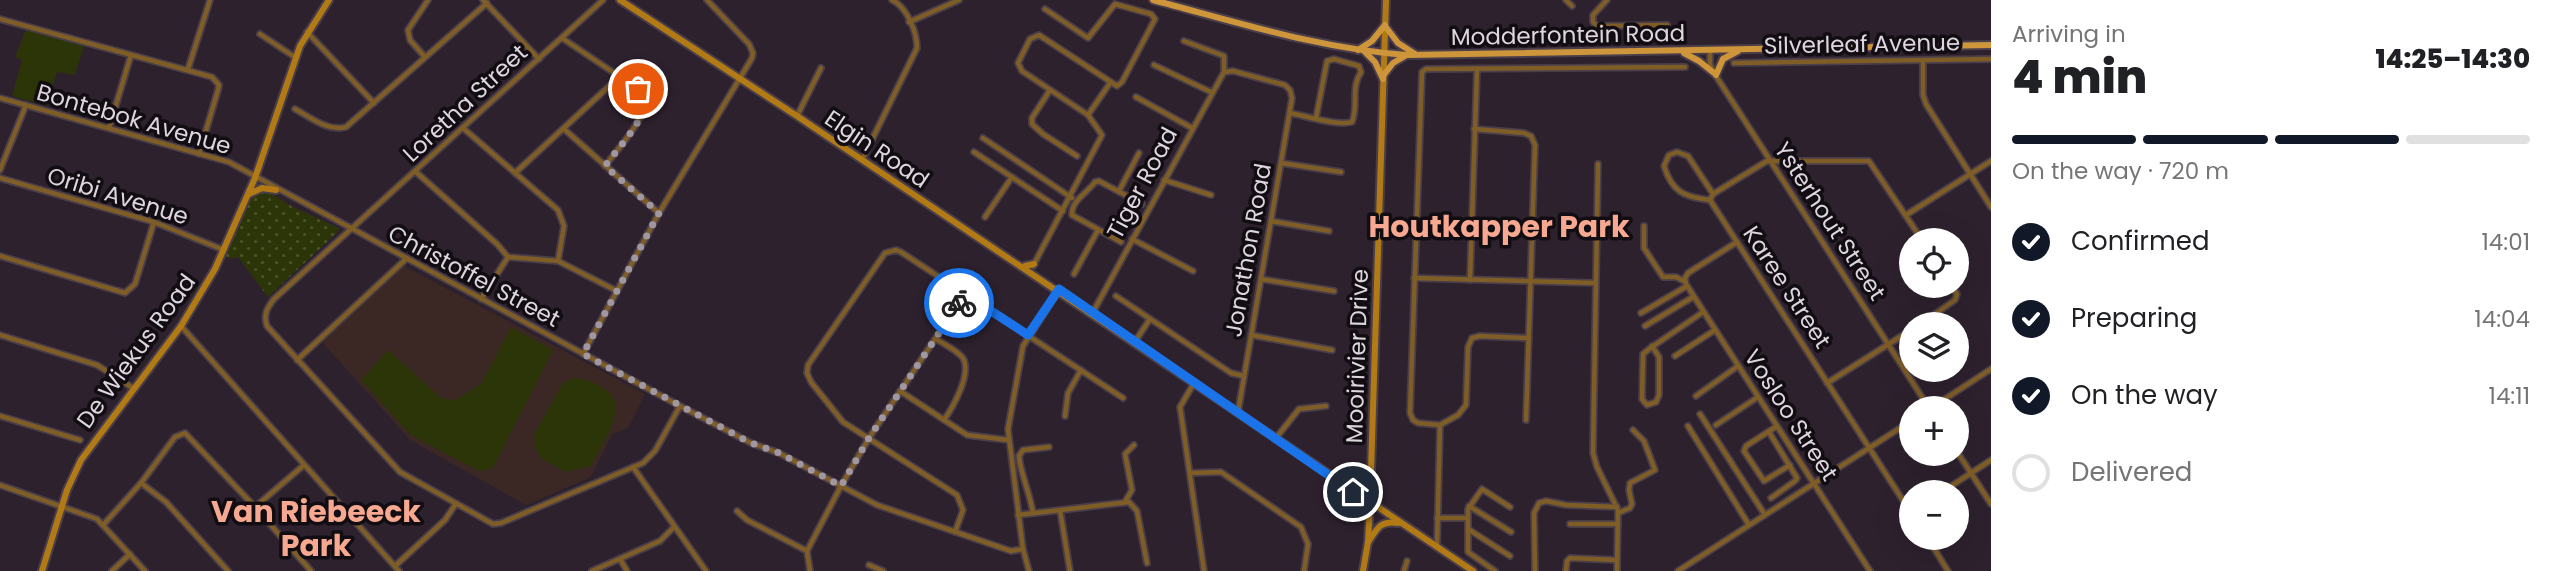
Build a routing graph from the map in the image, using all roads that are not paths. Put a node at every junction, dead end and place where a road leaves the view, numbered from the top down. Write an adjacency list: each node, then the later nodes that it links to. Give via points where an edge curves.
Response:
1 (210, 0): 43 (street)
2 (329, 0): 21 (street, De Wiekus Road)
3 (428, 0): 34 (street, via 408,30 410,40)
4 (603, 0): 23 (street, Loretha Street)
5 (620, 0): 48 (street, Elgin Road)
6 (626, 0): 48 (street, Elgin Road)
7 (707, 0): 48 (street, via 752,49 752,58)
8 (892, 0): 18 (street, via 900,4)
9 (959, 0): 18 (street)
10 (1153, 0): 28 (main road, Modderfontein Road)
11 (1386, 0): 20 (street, Mooirivier Drive)
12 (1566, 0): 15 (street)
13 (1607, 0): 19 (street, via 1593,15 1597,26)
14 (485, 2): 34 (street); 36 (street)
15 (1572, 6)
16 (1045, 9): 50 (street, via 1088,38 1115,4 1154,17 1122,82 1117,86)
17 (0, 19): 31 (street)
18 (909, 22): 72 (street, via 917,48)
19 (1667, 25)
20 (1385, 26): 28 (main road); 30 (street, Mooirivier Drive); 33 (main road, via 1398,43)
21 (307, 32): 35 (street, De Wiekus Road); 55 (street)
22 (260, 34): 35 (street)
23 (562, 38): 36 (street, Loretha Street); 47 (street)
24 (1184, 41): 45 (street, via 1224,56)
25 (1991, 45): 27 (main road, Modderfontein Road)
26 (1710, 50): 27 (main road, Modderfontein Road); 29 (main road, Modderfontein Road); 46 (street, Ysterhout Street)
27 (1740, 50): 46 (main road, via 1723,60)
28 (1361, 51): 30 (main road, Modderfontein Road); 49 (main road, via 1375,62)
29 (1677, 51): 33 (main road, Modderfontein Road); 46 (main road, via 1695,58)
30 (1384, 54): 32 (main road, Modderfontein Road); 49 (street, Mooirivier Drive)
31 (131, 55): 43 (street); 62 (street)
32 (1407, 55): 33 (main road, Modderfontein Road); 49 (main road, via 1393,63)
33 (1416, 55)
34 (425, 57): 55 (street)
35 (296, 58): 85 (street, De Wiekus Road)
36 (539, 59): 63 (street, Loretha Street)
37 (1991, 60): 38 (street, Silverleaf Avenue)
38 (1923, 61): 39 (street, Silverleaf Avenue); 82 (street, via 1924,100)
39 (1734, 63)
40 (1154, 65): 52 (street)
41 (1685, 67): 44 (street)
42 (821, 68): 59 (street)
43 (188, 69): 70 (street, via 212,77 219,85)
44 (1477, 69): 66 (street); 119 (street, via 1426,69 1420,76)
45 (1224, 72): 52 (street, Tiger Road); 58 (street, Jonathon Road, via 1280,83 1291,92)
46 (1715, 75): 73 (street, Ysterhout Street)
47 (619, 77): 65 (street); 77 (street, via 638,89 645,106)
48 (740, 77): 59 (street, Elgin Road); 98 (street)
49 (1383, 78): 197 (street, Mooirivier Drive)
50 (1110, 83): 51 (street, via 1035,35 1018,65); 60 (street)
51 (1050, 90): 60 (street); 71 (street, via 1032,124)
52 (1211, 92): 64 (street, Tiger Road)
53 (1136, 97): 64 (street)
54 (0, 98): 56 (street, Bontebok Avenue)
55 (374, 103): 57 (street, via 341,129)
56 (26, 105): 62 (street, Bontebok Avenue); 78 (street)
57 (295, 109)
58 (1290, 113): 61 (street); 75 (street, Jonathon Road)
59 (798, 115): 72 (street, Elgin Road)
60 (1088, 115): 92 (street, via 1102,137)
61 (1316, 118): 61 (street, via 1326,63 1334,59 1357,65 1360,70 1350,123)
62 (109, 128): 70 (street, Bontebok Avenue)
63 (463, 128): 79 (street, Loretha Street); 81 (street)
64 (1192, 128): 86 (street, Tiger Road)
65 (564, 129): 77 (street); 81 (street)
66 (1474, 129): 121 (street); 122 (street, via 1520,132 1535,142)
67 (983, 138): 92 (street)
68 (974, 152): 83 (street)
69 (1139, 153): 88 (street)
70 (199, 154): 85 (street, Bontebok Avenue, via 229,162)
71 (1077, 156)
72 (863, 159): 116 (street, Elgin Road)
73 (1770, 161): 89 (street); 99 (street, via 1869,160); 148 (street, Ysterhout Street)
74 (1991, 161): 82 (street)
75 (1281, 163): 80 (street); 101 (street, Jonathon Road)
76 (1598, 164): 124 (street)
77 (605, 166): 98 (street)
78 (0, 170)
79 (416, 172): 105 (street, Loretha Street); 113 (street)
80 (1340, 172)
81 (515, 173): 115 (street, via 558,210 564,226)
82 (1971, 175): 96 (street); 99 (street)
83 (1012, 177): 97 (street); 100 (street)
84 (0, 178): 102 (street, Oribi Avenue)
85 (255, 178): 87 (street, Christoffel Street); 90 (street, De Wiekus Road)
86 (1164, 180): 91 (street); 108 (street, Tiger Road)
87 (276, 190): 90 (street, via 262,188); 105 (street, Christoffel Street)
88 (1119, 191): 94 (street, via 1097,181); 95 (street)
89 (1713, 194): 93 (street); 93 (street, via 1688,156 1669,155 1664,169 1679,192)
90 (247, 195): 111 (street, De Wiekus Road)
91 (1211, 195)
92 (1070, 197): 94 (street); 97 (street)
93 (1710, 200): 110 (street, Karee Street)
94 (1077, 201): 106 (street, via 1072,215)
95 (1142, 204)
96 (1991, 207)
97 (1063, 211): 116 (street)
98 (659, 213): 125 (street)
99 (1906, 215): 104 (street)
100 (985, 217)
101 (1271, 220): 107 (street); 120 (street, Jonathon Road)
102 (154, 222): 111 (street, Oribi Avenue); 112 (street, via 135,284 125,293)
103 (1644, 226): 123 (street, via 1645,250 1663,277)
104 (1914, 228)
105 (350, 230): 114 (street, Christoffel Street); 153 (street, Loretha Street, via 267,307 267,326)
106 (1098, 230): 109 (street); 118 (street)
107 (1329, 231)
108 (1132, 239): 117 (street); 136 (street, Tiger Road)
109 (1121, 242)
110 (1737, 242): 123 (street, via 1691,271); 159 (street, Karee Street)
111 (224, 250): 138 (street, De Wiekus Road)
112 (0, 256)
113 (508, 257): 115 (street); 132 (street)
114 (406, 259): 132 (street, Christoffel Street); 153 (street)
115 (558, 261): 125 (street)
116 (1030, 268): 126 (street, Elgin Road)
117 (1193, 271)
118 (1074, 274)
119 (1414, 278): 121 (street); 175 (street, via 1410,416 1419,423)
120 (1261, 279): 127 (street); 143 (street, Jonathon Road)
121 (1470, 280): 122 (street)
122 (1531, 280): 124 (street); 144 (street)
123 (1685, 282): 130 (street, Vosloo Street); 135 (street)
124 (1596, 283): 214 (street, via 1594,457)
125 (617, 291): 151 (street)
126 (1059, 291): 136 (street, Elgin Road); 142 (street)
127 (1334, 291)
128 (965, 294): 142 (street); 146 (street); 182 (street, via 901,252 888,251 808,365 808,377 839,419)
129 (1116, 296): 137 (street)
130 (1693, 297): 133 (street, Vosloo Street); 139 (street)
131 (1955, 298): 134 (street)
132 (481, 299): 151 (street, Christoffel Street)
133 (1703, 312): 140 (street, Vosloo Street); 149 (street)
134 (1938, 312)
135 (1641, 313)
136 (1093, 314): 147 (street, Elgin Road)
137 (1150, 319): 147 (street); 157 (street, via 1231,373)
138 (181, 326): 160 (street, De Wiekus Road); 190 (street)
139 (1645, 326)
140 (1715, 330): 152 (street); 154 (street, Vosloo Street)
141 (0, 335): 160 (street, via 97,365)
142 (1028, 335): 156 (street); 185 (street)
143 (1251, 335): 150 (street); 157 (street, Jonathon Road)
144 (1529, 338): 174 (street); 175 (street, via 1472,338 1466,405)
145 (1899, 338): 148 (street)
146 (936, 339): 161 (street); 173 (street, via 957,353 964,364 959,397)
147 (1135, 343): 158 (street, Elgin Road)
148 (1889, 344): 159 (street); 163 (street, Ysterhout Street)
149 (1652, 346): 149 (street, via 1643,356 1642,399 1647,405 1659,395 1659,355)
150 (1332, 350)
151 (583, 354): 167 (street, Christoffel Street)
152 (1675, 356)
153 (297, 360): 207 (street, Loretha Street, via 400,472)
154 (1738, 366): 162 (street); 165 (street, Vosloo Street)
155 (1991, 369): 164 (street)
156 (1082, 370): 166 (street); 172 (street, via 1070,389)
157 (1244, 376): 169 (street, Jonathon Road)
158 (1194, 383): 169 (street, Elgin Road); 194 (street, via 1180,407)
159 (1827, 383): 188 (street, Karee Street)
160 (134, 388): 210 (street, De Wiekus Road, via 81,460)
161 (900, 391): 173 (street); 182 (street)
162 (1696, 396)
163 (1922, 396)
164 (1949, 396)
165 (1758, 397): 176 (street); 178 (street, Vosloo Street)
166 (1123, 398)
167 (680, 406): 193 (street, Loretha Street, via 655,451); 201 (street, Christoffel Street)
168 (1326, 406): 183 (street, via 1297,410)
169 (1237, 413): 183 (street, Elgin Road)
170 (1700, 414): 218 (street)
171 (0, 416): 184 (street)
172 (1065, 416)
173 (944, 421): 185 (street, via 970,436)
174 (1526, 421)
175 (1440, 425): 219 (street)
176 (1716, 425)
177 (1688, 426): 225 (street)
178 (1777, 426): 181 (street); 199 (street, Vosloo Street)
179 (1899, 429): 188 (street)
180 (1633, 430): 214 (street, via 1644,441 1655,470 1630,484 1630,508)
181 (1769, 432): 191 (street); 191 (street, via 1744,449 1761,478 1767,480)
182 (869, 438): 201 (street); 228 (street, via 957,495 962,510)
183 (1275, 439): 202 (street, Elgin Road)
184 (80, 440)
185 (1008, 440): 217 (street)
186 (1134, 445): 205 (street, via 1125,454 1132,489)
187 (1048, 447): 216 (street, via 1023,450 1019,456)
188 (1869, 448): 199 (street); 203 (street, Karee Street)
189 (1991, 460): 195 (street)
190 (304, 465): 211 (street); 242 (street)
191 (1790, 466): 204 (street, via 1796,480)
192 (1966, 466): 195 (street)
193 (633, 467): 207 (street, Loretha Street, via 497,524); 226 (street)
194 (1190, 473): 256 (street); 257 (street, via 1221,471 1301,527 1308,544)
195 (1971, 473): 196 (street); 208 (street)
196 (1960, 480)
197 (1370, 482): 202 (street); 206 (street, Mooirivier Drive)
198 (141, 483): 211 (street, via 175,437 185,433); 222 (street); 247 (street, via 166,502)
199 (1814, 483): 218 (street); 266 (street, Vosloo Street)
200 (0, 485): 210 (street)
201 (841, 486): 228 (street, Christoffel Street, via 880,506); 234 (street)
202 (1353, 492): 206 (street, Elgin Road)
203 (1899, 494)
204 (1771, 498)
205 (1125, 501): 213 (street); 240 (street, via 1137,511)
206 (1370, 503): 221 (street, Elgin Road); 230 (street, Mooirivier Drive)
207 (455, 504): 242 (street, via 445,520)
208 (1991, 504)
209 (1469, 506): 212 (street, via 1482,489); 220 (street); 229 (street)
210 (61, 507): 222 (street); 244 (street, De Wiekus Road)
211 (255, 507): 243 (street)
212 (1510, 507)
213 (1060, 510): 216 (street); 255 (street)
214 (1617, 510): 224 (street); 262 (street, via 1539,503 1534,513)
215 (737, 511): 234 (street)
216 (1033, 513): 217 (street)
217 (1018, 515): 232 (street)
218 (1765, 515): 225 (street)
219 (1437, 518): 220 (street); 231 (street)
220 (1467, 518): 227 (street)
221 (1400, 523): 230 (street, via 1380,525); 231 (street, Elgin Road)
222 (104, 524): 235 (street)
223 (1570, 524): 224 (street)
224 (1618, 524): 238 (street)
225 (1749, 525): 265 (street)
226 (674, 527): 237 (street, via 660,541); 251 (street)
227 (1467, 529): 236 (street); 261 (street, via 1468,552)
228 (954, 532): 232 (street, Christoffel Street, via 1011,551)
229 (1511, 532)
230 (1368, 542): 258 (street, Mooirivier Drive)
231 (1437, 547): 260 (street, Elgin Road)
232 (1023, 549): 254 (street)
233 (1935, 550): 267 (street)
234 (807, 551): 252 (street)
235 (130, 554): 245 (street); 246 (street)
236 (1510, 556)
237 (620, 559): 249 (street); 250 (street)
238 (1617, 560): 263 (street, via 1570,558); 264 (street)
239 (1407, 561): 259 (street)
240 (1147, 563)
241 (869, 565): 253 (street)
242 (394, 566): 248 (street)
243 (310, 570)
244 (42, 571)
245 (112, 571)
246 (145, 571)
247 (228, 571)
248 (399, 571)
249 (592, 571)
250 (627, 571)
251 (706, 571)
252 (810, 571)
253 (883, 571)
254 (1029, 571)
255 (1070, 571)
256 (1204, 571)
257 (1304, 571)
258 (1363, 571)
259 (1404, 571)
260 (1473, 571)
261 (1496, 571)
262 (1535, 571)
263 (1566, 571)
264 (1617, 571)
265 (1678, 571)
266 (1870, 571)
267 (1948, 571)

